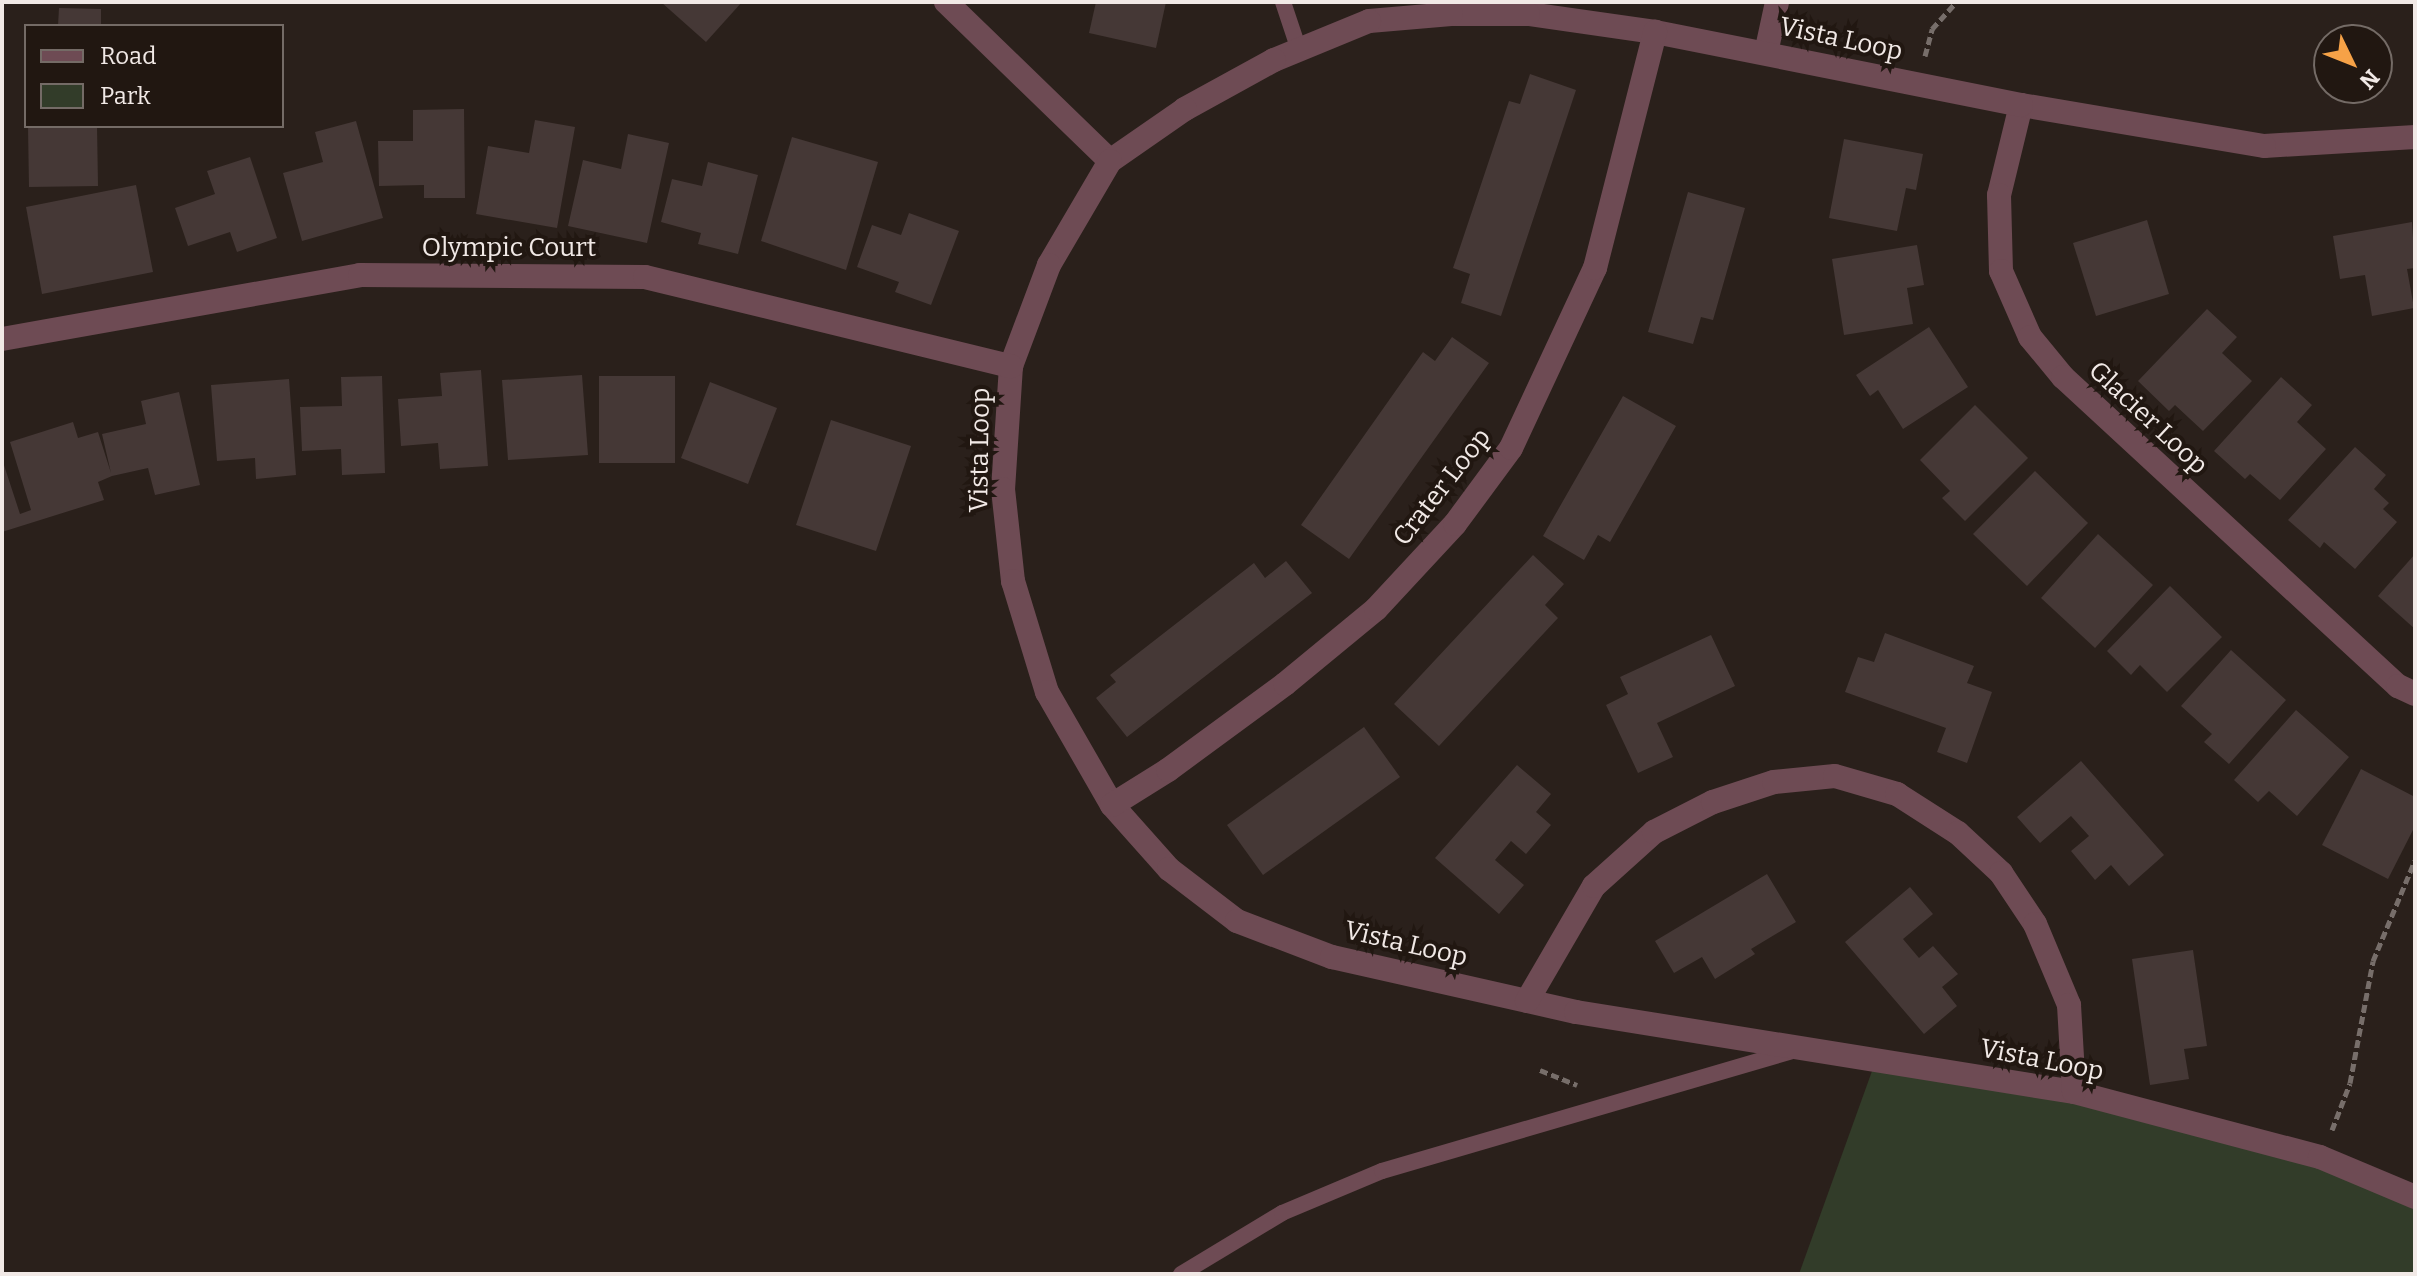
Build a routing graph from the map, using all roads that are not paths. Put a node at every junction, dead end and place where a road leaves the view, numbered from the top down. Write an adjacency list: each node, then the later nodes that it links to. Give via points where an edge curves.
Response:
1 (946, 2): 10 (street)
2 (1283, 2): 6 (lane)
3 (1777, 2): 7 (street)
4 (1403, 10): 5 (street, Vista Loop, via 1528,14); 6 (street, Vista Loop)
5 (1655, 32): 7 (street, Vista Loop); 14 (street, Crater Loop, via 1595,268 1511,448 1455,524 1376,609 1285,684)
6 (1299, 50): 10 (street, Vista Loop, via 1185,109)
7 (1766, 53): 8 (street, Vista Loop)
8 (2021, 105): 9 (street, Vista Loop, via 2264,146); 13 (street, Glacier Loop, via 1999,195 2001,271 2030,337 2063,377 2398,686)
9 (2415, 137)
10 (1110, 161): 12 (street, Vista Loop, via 1049,265)
11 (2, 339): 12 (street, Olympic Court, via 360,275 645,277)
12 (1011, 366): 14 (street, Vista Loop, via 1003,489 1013,581 1047,692)
13 (2415, 694)
14 (1112, 805): 15 (street, Vista Loop, via 1169,869 1237,921 1332,957)
15 (1527, 1001): 16 (street, Vista Loop); 17 (street, via 1594,886 1654,832 1713,802 1774,782 1835,776 1897,794 1958,833 2001,873 2035,924 2069,1005)
16 (1801, 1048): 17 (street, Vista Loop); 19 (lane, via 1382,1171 1282,1213)
17 (2074, 1092): 18 (street, Vista Loop, via 2320,1157)
18 (2415, 1197)
19 (1181, 1274)

